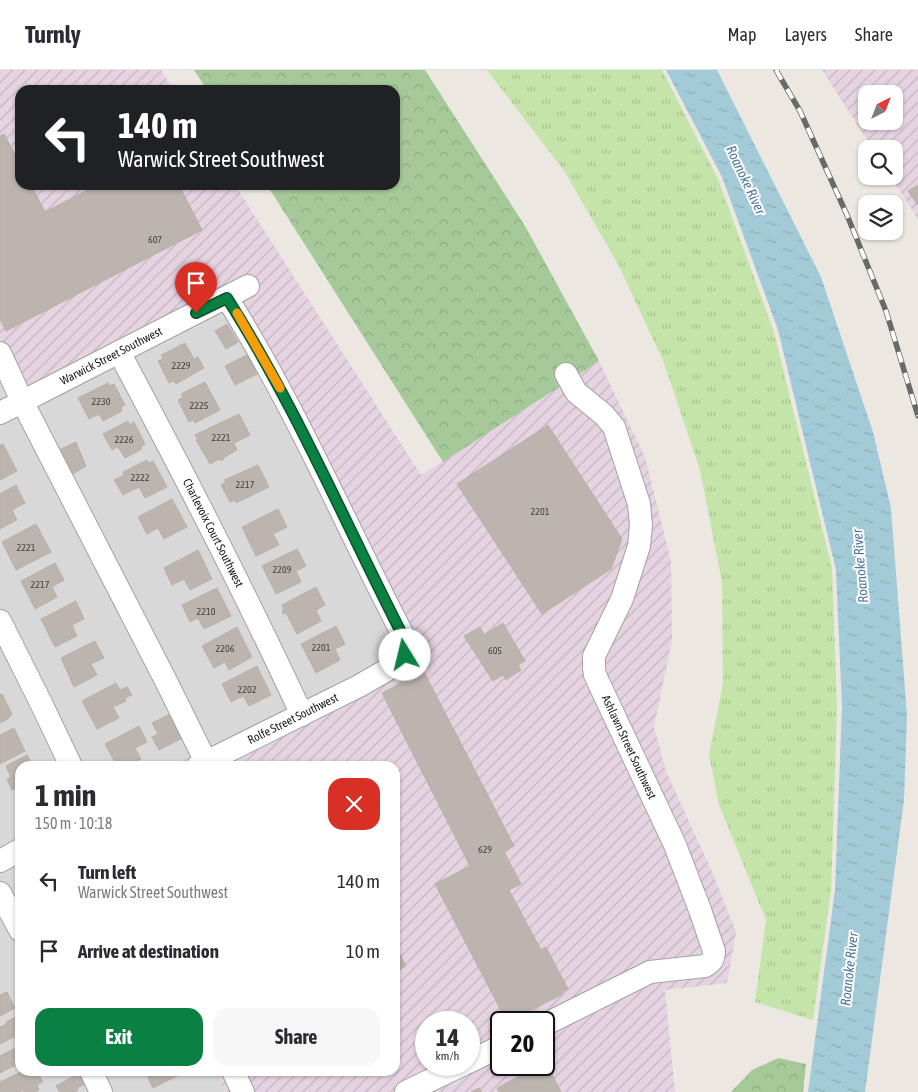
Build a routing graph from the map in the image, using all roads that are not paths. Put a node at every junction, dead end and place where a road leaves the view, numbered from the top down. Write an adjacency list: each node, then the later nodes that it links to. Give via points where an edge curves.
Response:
1 (248, 286): 2 (street, Warwick Street Southwest)
2 (227, 298): 4 (street, Warwick Street Southwest); 9 (street, Rolfe Street Southwest, via 280,389 406,645 405,655 399,664)
3 (0, 352): 6 (street)
4 (119, 352): 6 (street, Warwick Street Southwest); 9 (street, Charlevoix Court Southwest, via 196,496)
5 (566, 374): 17 (street, Ashlawn Street Southwest, via 576,392 614,427 639,504 639,546 622,599 594,656 594,668 675,845 714,957 705,966 650,972)
6 (22, 402): 7 (street, Warwick Street Southwest); 11 (street, via 166,681)
7 (0, 413)
8 (0, 620): 10 (street)
9 (302, 715): 12 (street, Rolfe Street Southwest)
10 (68, 761)
11 (201, 761)
12 (208, 761)
13 (15, 853): 14 (street)
14 (0, 861)
15 (0, 893): 16 (street)
16 (15, 921)
17 (555, 1020)
18 (93, 1076): 21 (street)
19 (235, 1076): 22 (street)
20 (439, 1076): 23 (street)
21 (101, 1092)
22 (243, 1092)
23 (406, 1092)

